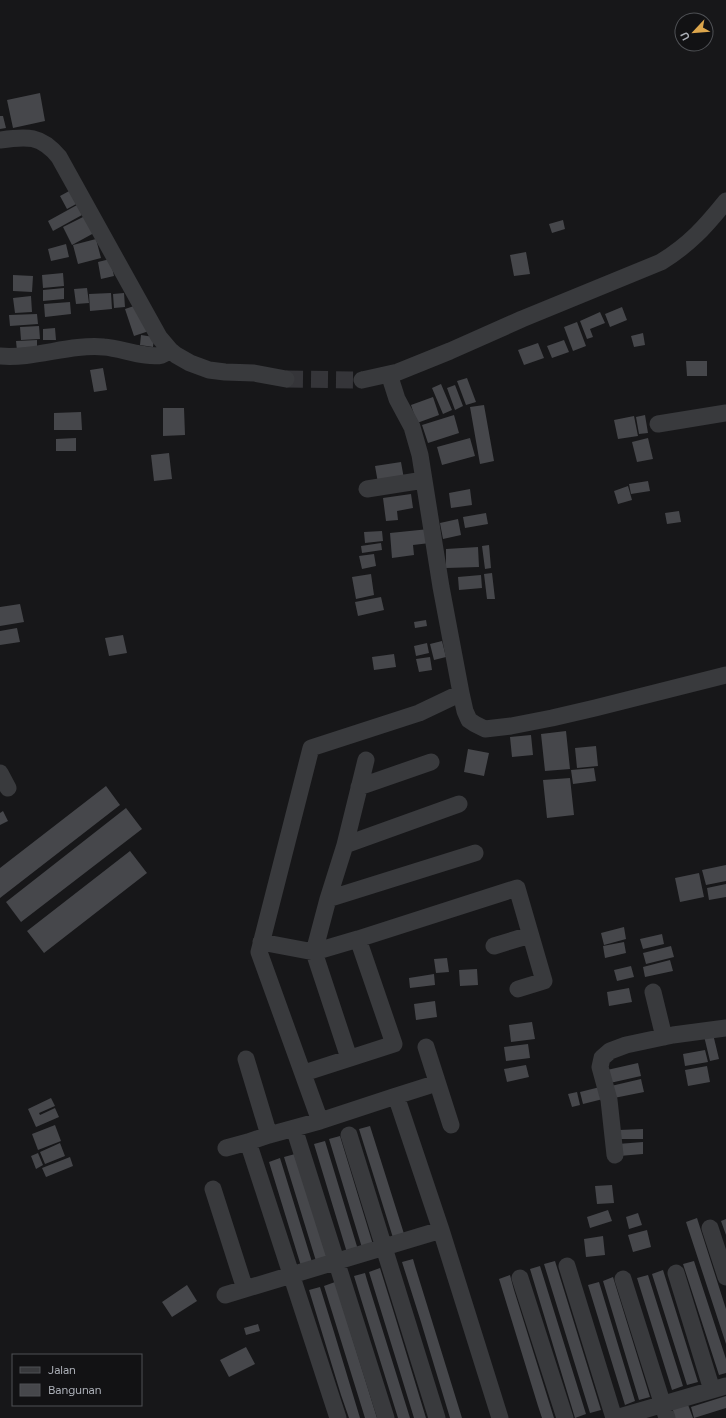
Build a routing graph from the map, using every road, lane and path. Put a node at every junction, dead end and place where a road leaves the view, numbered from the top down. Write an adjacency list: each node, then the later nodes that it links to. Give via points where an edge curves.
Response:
1 (0, 140): 3 (street, via 31,138 51,147 59,157 159,337)
2 (726, 201): 5 (street, via 690,242 661,262)
3 (170, 350): 4 (street, via 164,355 153,356 91,346 14,357); 6 (street, via 190,363 210,370 254,373)
4 (0, 356)
5 (389, 374): 7 (street); 10 (street, via 397,399 412,427)
6 (286, 379)
7 (362, 380)
8 (726, 413): 9 (street)
9 (658, 424)
10 (424, 480): 11 (street); 13 (street)
11 (367, 489)
12 (725, 680): 14 (street, via 511,726 484,728 469,720)
13 (461, 692): 14 (street); 15 (street)
14 (465, 711): 15 (street)
15 (419, 713): 25 (street, via 311,748)
16 (366, 760): 18 (street)
17 (431, 762): 18 (street)
18 (359, 787): 20 (street)
19 (459, 804): 20 (street)
20 (345, 845): 22 (street)
21 (474, 853): 22 (street)
22 (328, 899): 27 (street)
23 (530, 935): 24 (street, via 517,888); 26 (street); 28 (street, via 544,981)
24 (358, 939): 27 (street); 33 (street, via 394,1044)
25 (261, 942): 27 (street); 35 (street, via 259,952)
26 (494, 946)
27 (314, 952): 33 (street)
28 (518, 989)
29 (653, 992): 31 (street)
30 (726, 1028): 31 (street)
31 (664, 1037): 45 (street, via 626,1045 610,1051 602,1058 600,1067 609,1100)
32 (426, 1047): 36 (street)
33 (349, 1058): 35 (street)
34 (246, 1059): 41 (street)
35 (304, 1073): 38 (street)
36 (437, 1083): 37 (street); 39 (street)
37 (396, 1096): 38 (street); 48 (street)
38 (320, 1121): 40 (street)
39 (451, 1125)
40 (294, 1128): 41 (street); 50 (street)
41 (269, 1134): 43 (street)
42 (349, 1135): 49 (street)
43 (248, 1142): 44 (street); 53 (street)
44 (226, 1148)
45 (615, 1155)
46 (212, 1189): 57 (street)
47 (710, 1228): 54 (street)
48 (441, 1230): 49 (street); 64 (street)
49 (383, 1247): 50 (street); 63 (street)
50 (337, 1262): 53 (street); 62 (street)
51 (567, 1266): 66 (street)
52 (676, 1273): 59 (street)
53 (291, 1276): 57 (street); 61 (street)
54 (726, 1277)
55 (520, 1278): 65 (street)
56 (623, 1279): 60 (street)
57 (245, 1289): 58 (street)
58 (225, 1295)
59 (719, 1388): 60 (street)
60 (665, 1411): 66 (street)
61 (338, 1418)
62 (386, 1418)
63 (437, 1418)
64 (500, 1418)
65 (565, 1418)
66 (615, 1418)

